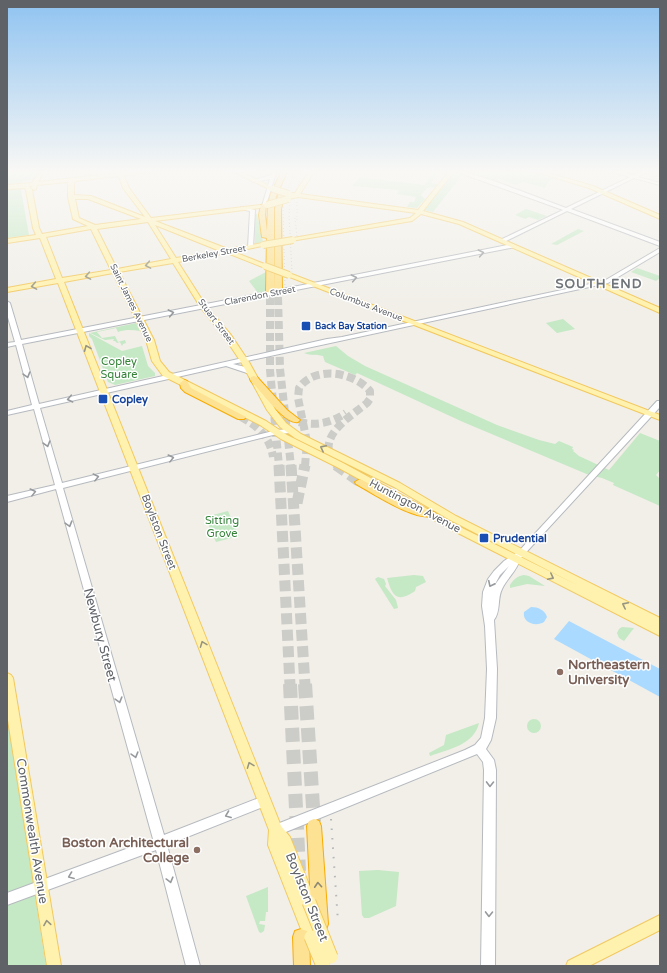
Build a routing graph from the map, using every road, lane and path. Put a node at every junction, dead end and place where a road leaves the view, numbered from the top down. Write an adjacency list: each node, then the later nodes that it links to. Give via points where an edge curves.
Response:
1 (36, 215): 17 (main road, Boylston Street)
2 (37, 215): 17 (main road, Boylston Street)
3 (75, 215): 16 (main road, via 76,220)
4 (136, 215): 15 (main road, Columbus Avenue)
5 (145, 215): 15 (main road, Stuart Street)
6 (182, 215): 15 (main road)
7 (253, 215): 22 (main road)
8 (263, 215): 25 (highway, via 266,245)
9 (271, 215): 25 (highway)
10 (278, 215): 32 (highway)
11 (417, 215): 22 (main road, Berkeley Street, bridge, via 410,219)
12 (432, 215): 19 (main road, via 461,223)
13 (556, 215): 19 (main road)
14 (582, 215): 20 (main road)
15 (148, 220): 16 (main road); 24 (main road, Columbus Avenue); 26 (main road, Stuart Street)
16 (93, 227): 17 (main road); 27 (main road, Saint James Avenue)
17 (40, 233): 18 (main road); 28 (main road, Boylston Street)
18 (7, 241)
19 (502, 241): 21 (main road)
20 (660, 244)
21 (513, 246): 29 (main road); 30 (main road, Clarendon Street, one-way to 21)
22 (251, 247): 24 (main road, Berkeley Street)
23 (660, 250): 29 (main road, via 606,282)
24 (228, 251): 26 (main road, Berkeley Street); 30 (main road, Columbus Avenue, bridge)
25 (270, 254): 33 (highway)
26 (174, 261): 27 (main road, Berkeley Street, one-way to 27); 35 (main road, Stuart Street)
27 (115, 271): 28 (main road, Berkeley Street, one-way to 28); 37 (main road, Saint James Avenue)
28 (60, 281): 31 (main road, Berkeley Street, one-way to 31); 39 (main road, Boylston Street)
29 (598, 284): 36 (main road); 38 (main road)
30 (315, 285): 35 (main road, Clarendon Street); 38 (main road, Columbus Avenue)
31 (7, 290)
32 (278, 290)
33 (270, 291)
34 (7, 303): 41 (main road, Newbury Street)
35 (203, 307): 37 (main road, Clarendon Street, one-way to 35); 43 (main road, Stuart Street, via 226,334)
36 (660, 311)
37 (140, 320): 39 (main road, Clarendon Street); 47 (main road, Saint James Avenue, via 150,340 156,361)
38 (414, 323): 40 (main road); 54 (main road, Columbus Avenue)
39 (80, 331): 41 (main road, Clarendon Street); 49 (main road, Boylston Street, one-way to 39)
40 (342, 339): 43 (main road); 46 (main road, via 257,361 251,366)
41 (18, 343): 42 (main road, Clarendon Street); 51 (main road, Newbury Street, one-way to 51)
42 (7, 345)
43 (243, 360): 44 (main road); 46 (main road, Stuart Street)
44 (219, 366): 45 (main road); 46 (main road, via 236,366)
45 (208, 369): 47 (main road); 48 (main road)
46 (252, 376): 52 (main road, Stuart Street); 57 (highway, via 284,412)
47 (171, 377): 48 (main road); 49 (main road)
48 (184, 383): 55 (highway, via 184,388)
49 (104, 392): 51 (main road, one-way to 51); 60 (main road, Boylston Street)
50 (660, 403): 54 (main road)
51 (36, 406): 53 (main road); 62 (main road, Newbury Street, one-way to 62)
52 (268, 406): 55 (main road, via 268,411 260,417); 58 (main road, Stuart Street, via 279,422)
53 (7, 413)
54 (651, 415): 56 (main road, Columbus Avenue); 65 (main road)
55 (246, 416): 59 (main road, Huntington Avenue)
56 (660, 418)
57 (295, 420)
58 (290, 431): 59 (main road); 65 (main road, Huntington Avenue, one-way to 58, via 397,485)
59 (277, 432): 60 (main road, one-way to 59); 64 (main road, Huntington Avenue)
60 (134, 468): 62 (main road, one-way to 60); 70 (main road, Boylston Street, one-way to 60)
61 (360, 482): 64 (highway, via 415,512)
62 (59, 486): 63 (main road, one-way to 62); 73 (main road, Newbury Street, one-way to 73)
63 (7, 499)
64 (430, 513): 65 (main road, Huntington Avenue)
65 (519, 556): 66 (main road, Huntington Avenue, one-way to 65); 67 (main road, Huntington Avenue, one-way to 67); 69 (main road, via 506,564 488,587 489,728 487,738)
66 (660, 623)
67 (660, 632)
68 (7, 678): 74 (main road, Commonwealth Avenue)
69 (479, 748): 72 (main road); 82 (main road, one-way to 82, via 488,760 490,770)
70 (264, 801): 72 (main road, Boylston Street); 73 (main road, one-way to 73)
71 (314, 826): 79 (highway, one-way to 71)
72 (276, 830): 77 (main road, Boylston Street, via 275,845); 79 (main road, Boylston Street, bridge, via 285,842 309,902)
73 (160, 842): 74 (main road, one-way to 74); 80 (main road, Newbury Street, one-way to 80)
74 (41, 887): 75 (main road); 78 (main road, Commonwealth Avenue, one-way to 74)
75 (7, 899)
76 (660, 922): 83 (main road)
77 (306, 937): 79 (main road, Boylston Street, bridge); 81 (highway)
78 (53, 964)
79 (328, 964)
80 (193, 966)
81 (302, 966)
82 (488, 966)
83 (573, 966)

